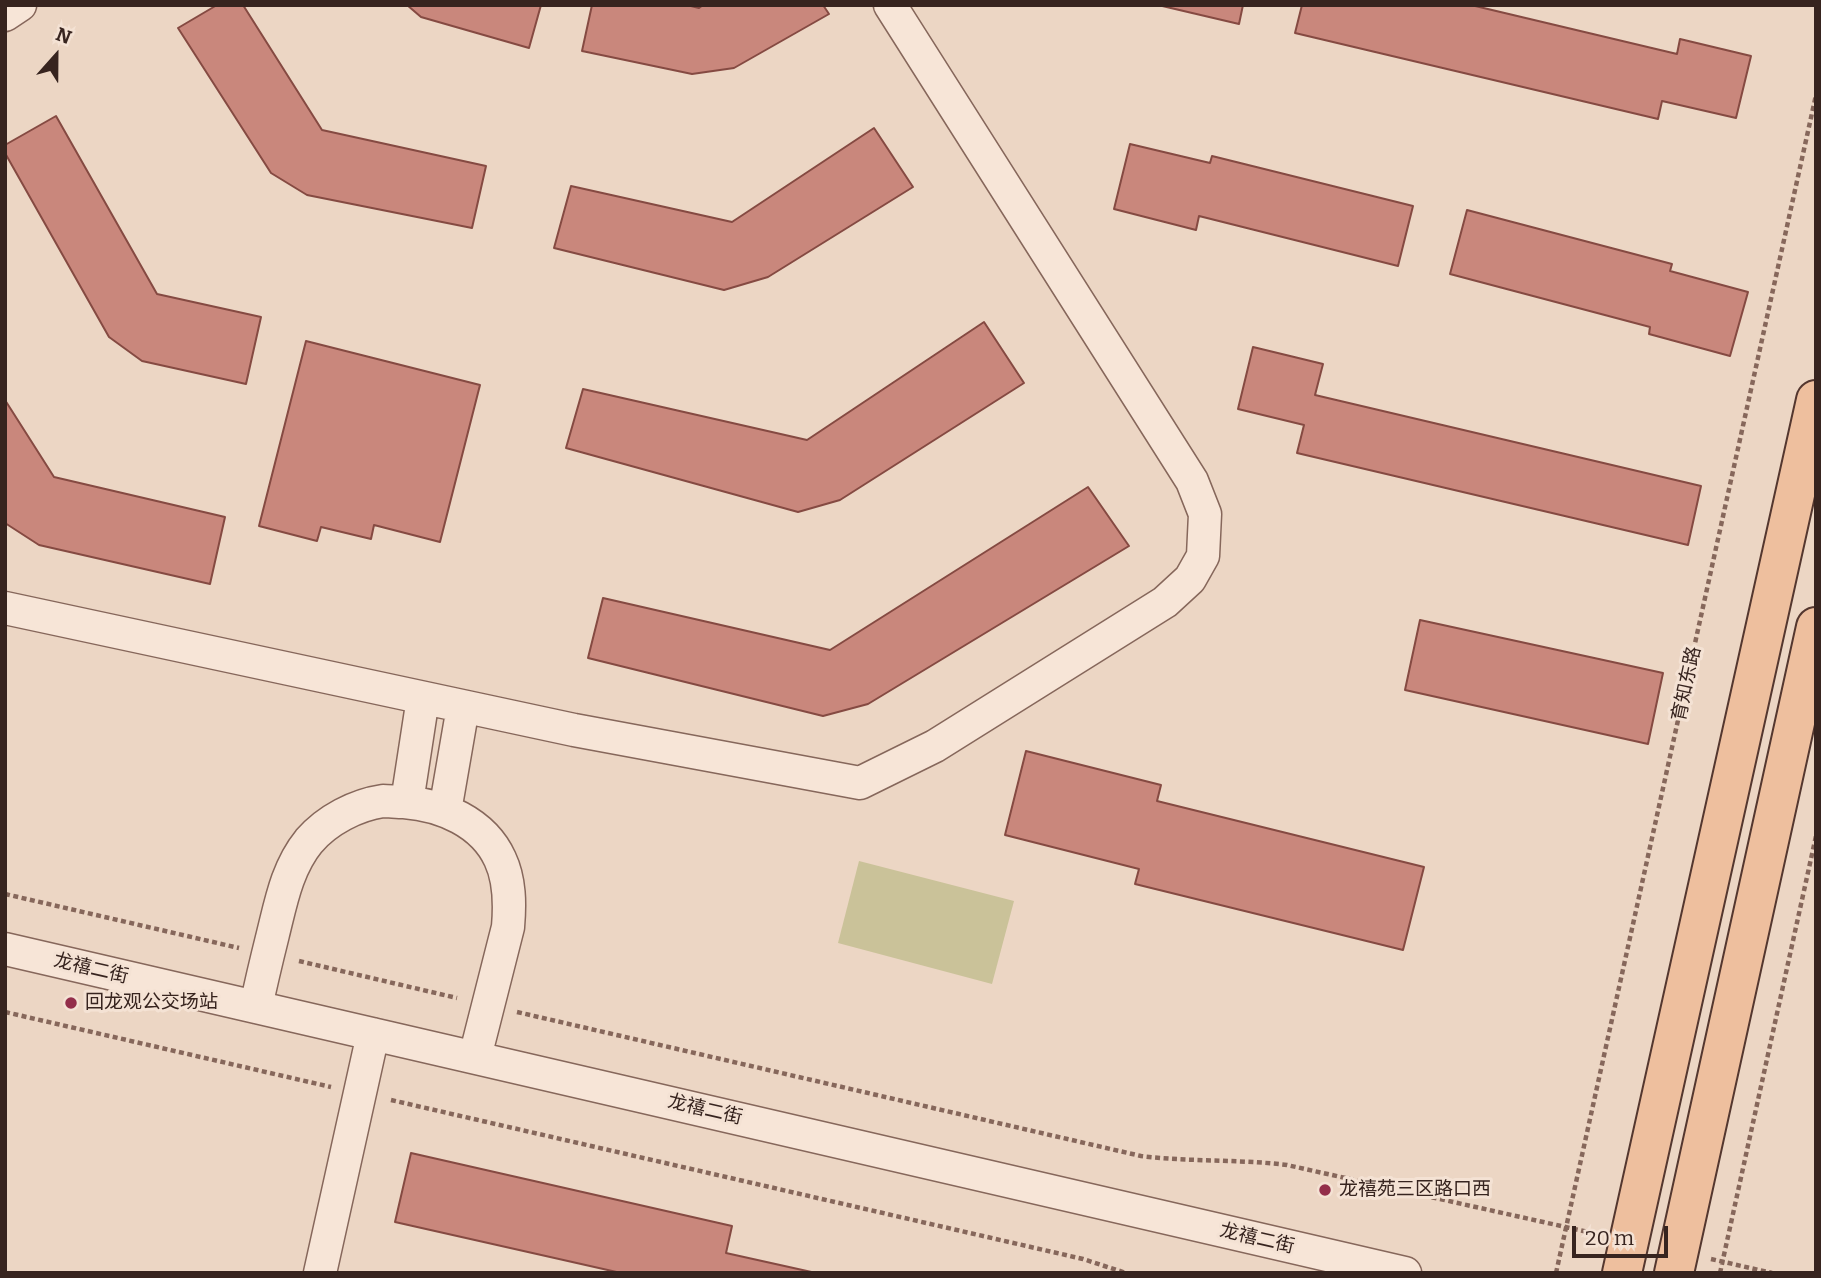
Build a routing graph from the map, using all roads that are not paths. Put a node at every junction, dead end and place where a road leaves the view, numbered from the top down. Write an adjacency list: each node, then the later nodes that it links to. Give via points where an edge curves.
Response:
1 (20, 5): 3 (street)
2 (890, 5): 8 (street, via 1192,481 1205,514 1203,556 1190,579 1165,602 935,746 860,783)
3 (5, 15)
4 (1816, 400): 17 (main road)
5 (5, 608): 7 (street)
6 (1816, 627): 18 (main road)
7 (423, 698): 8 (street); 9 (street)
8 (463, 707): 10 (street)
9 (407, 802): 10 (street); 12 (street, via 384,801 347,813 328,824 299,855 282,897)
10 (445, 811): 14 (street, via 486,837 508,882 509,927)
11 (5, 949): 12 (street, 龙禧二街)
12 (256, 1007): 13 (street, 龙禧二街)
13 (373, 1034): 14 (street, 龙禧二街); 15 (street)
14 (475, 1057): 16 (street, 龙禧二街)
15 (320, 1273)
16 (1405, 1273)
17 (1622, 1273)
18 (1674, 1273)

